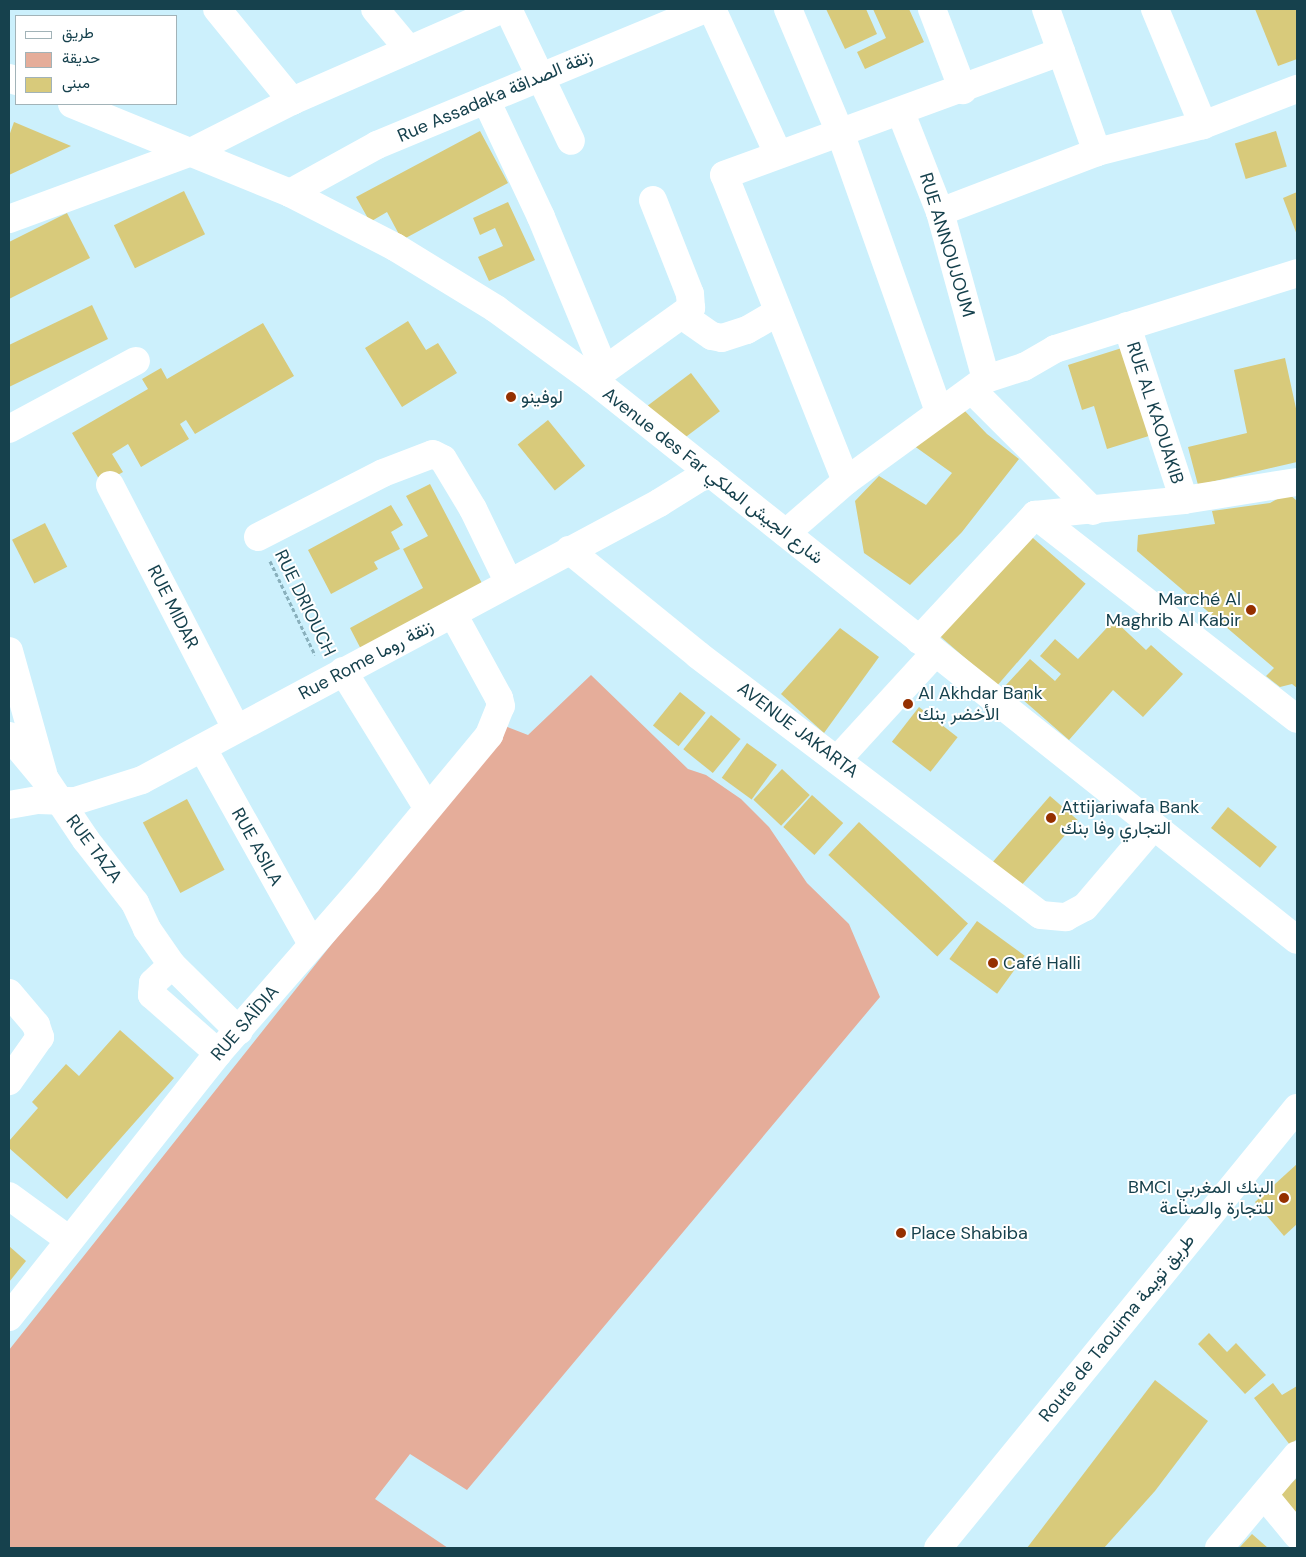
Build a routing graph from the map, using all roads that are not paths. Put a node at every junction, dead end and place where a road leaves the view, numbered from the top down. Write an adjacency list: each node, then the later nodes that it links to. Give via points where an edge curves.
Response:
1 (217, 9): 17 (street)
2 (375, 9): 11 (street)
3 (503, 9): 11 (street)
4 (508, 9): 13 (street)
5 (705, 9): 13 (street, Rue Assadaka زنقة الصداقة)
6 (712, 9): 25 (street)
7 (788, 9): 21 (street)
8 (932, 9): 15 (street)
9 (1046, 9): 12 (street)
10 (1155, 9): 20 (street)
11 (409, 50): 17 (street)
12 (1061, 52): 15 (street); 24 (street)
13 (540, 77): 16 (street, Rue Assadaka زنقة الصداقة); 22 (street)
14 (1297, 89): 20 (street)
15 (963, 90): 19 (street)
16 (486, 100): 26 (street, Rue Assadaka زنقة الصداقة, via 376,145); 35 (street, via 541,217)
17 (292, 101): 23 (street)
18 (74, 105): 23 (street, Avenue des Far شارع الجيش الملكي)
19 (901, 113): 21 (street); 28 (street, RUE ANNOUJOUM)
20 (1203, 125): 24 (street)
21 (841, 135): 25 (street); 37 (street)
22 (571, 142)
23 (191, 152): 26 (street, Avenue des Far شارع الجيش الملكي); 29 (street)
24 (1097, 152): 28 (street)
25 (778, 154): 31 (street, via 723,177)
26 (290, 193): 35 (street, Avenue des Far شارع الجيش الملكي, via 446,277)
27 (653, 200): 32 (street, via 690,294 691,308)
28 (940, 212): 36 (street, RUE ANNOUJOUM)
29 (9, 219)
30 (1297, 274): 33 (street)
31 (777, 313): 32 (street, via 747,330 722,338 712,336); 40 (street)
32 (683, 316): 35 (street)
33 (1127, 326): 36 (street, via 1055,349 1024,367); 43 (street, RUE AL KAOUAKIB)
34 (136, 361): 38 (street)
35 (598, 374): 39 (street, Avenue des Far شارع الجيش الملكي)
36 (979, 384): 37 (street); 44 (street)
37 (939, 412): 40 (street)
38 (9, 429)
39 (709, 472): 46 (street, Avenue des Far شارع الجيش الملكي); 48 (street, Rue Rome زنقة روما)
40 (846, 481): 46 (street)
41 (1297, 482): 43 (street)
42 (110, 485): 55 (street, RUE MIDAR)
43 (1184, 500): 44 (street)
44 (1093, 511): 45 (street)
45 (1035, 515): 51 (street); 54 (street)
46 (786, 533): 51 (street, Avenue des Far شارع الجيش الملكي)
47 (258, 538): 49 (street, via 383,473 428,455 440,457 474,509)
48 (569, 550): 49 (street, Rue Rome زنقة روما); 58 (street, AVENUE JAKARTA, via 698,655)
49 (509, 583): 50 (street, Rue Rome زنقة روما)
50 (453, 614): 53 (street, Rue Rome زنقة روما); 61 (street, RUE SAÏDIA, via 502,706 489,735)
51 (927, 646): 58 (street); 62 (street, Avenue des Far شارع الجيش الملكي)
52 (9, 651): 59 (street)
53 (335, 676): 55 (street, Rue Rome زنقة روما); 61 (street)
54 (1297, 719)
55 (236, 728): 57 (street, Rue Rome زنقة روما)
56 (9, 736): 59 (street, RUE TAZA)
57 (202, 750): 59 (street, Rue Rome زنقة روما, via 116,791 75,801); 64 (street, RUE ASILA)
58 (838, 759): 62 (street, AVENUE JAKARTA, via 1028,907 1052,918 1078,912)
59 (51, 790): 60 (street, Rue Rome زنقة روما); 65 (street, RUE TAZA, via 135,903 147,929)
60 (9, 805)
61 (427, 807): 64 (street, RUE SAÏDIA)
62 (1154, 826): 63 (street, Avenue des Far شارع الجيش الملكي)
63 (1297, 940)
64 (312, 944): 67 (street, RUE SAÏDIA)
65 (172, 965): 67 (street, RUE TAZA); 68 (street, via 153,983 152,995)
66 (9, 993): 69 (street, via 40,1032 40,1042)
67 (239, 1031): 68 (street, RUE SAÏDIA)
68 (218, 1053): 72 (street, RUE SAÏDIA)
69 (9, 1081)
70 (1297, 1108): 77 (street, Route de Taouima طريق تويمة)
71 (9, 1196): 72 (street)
72 (68, 1239): 73 (street, RUE SAÏDIA)
73 (9, 1317)
74 (1297, 1455): 75 (street)
75 (1264, 1495): 76 (street); 78 (street)
76 (1297, 1535)
77 (938, 1548)
78 (1219, 1548)

